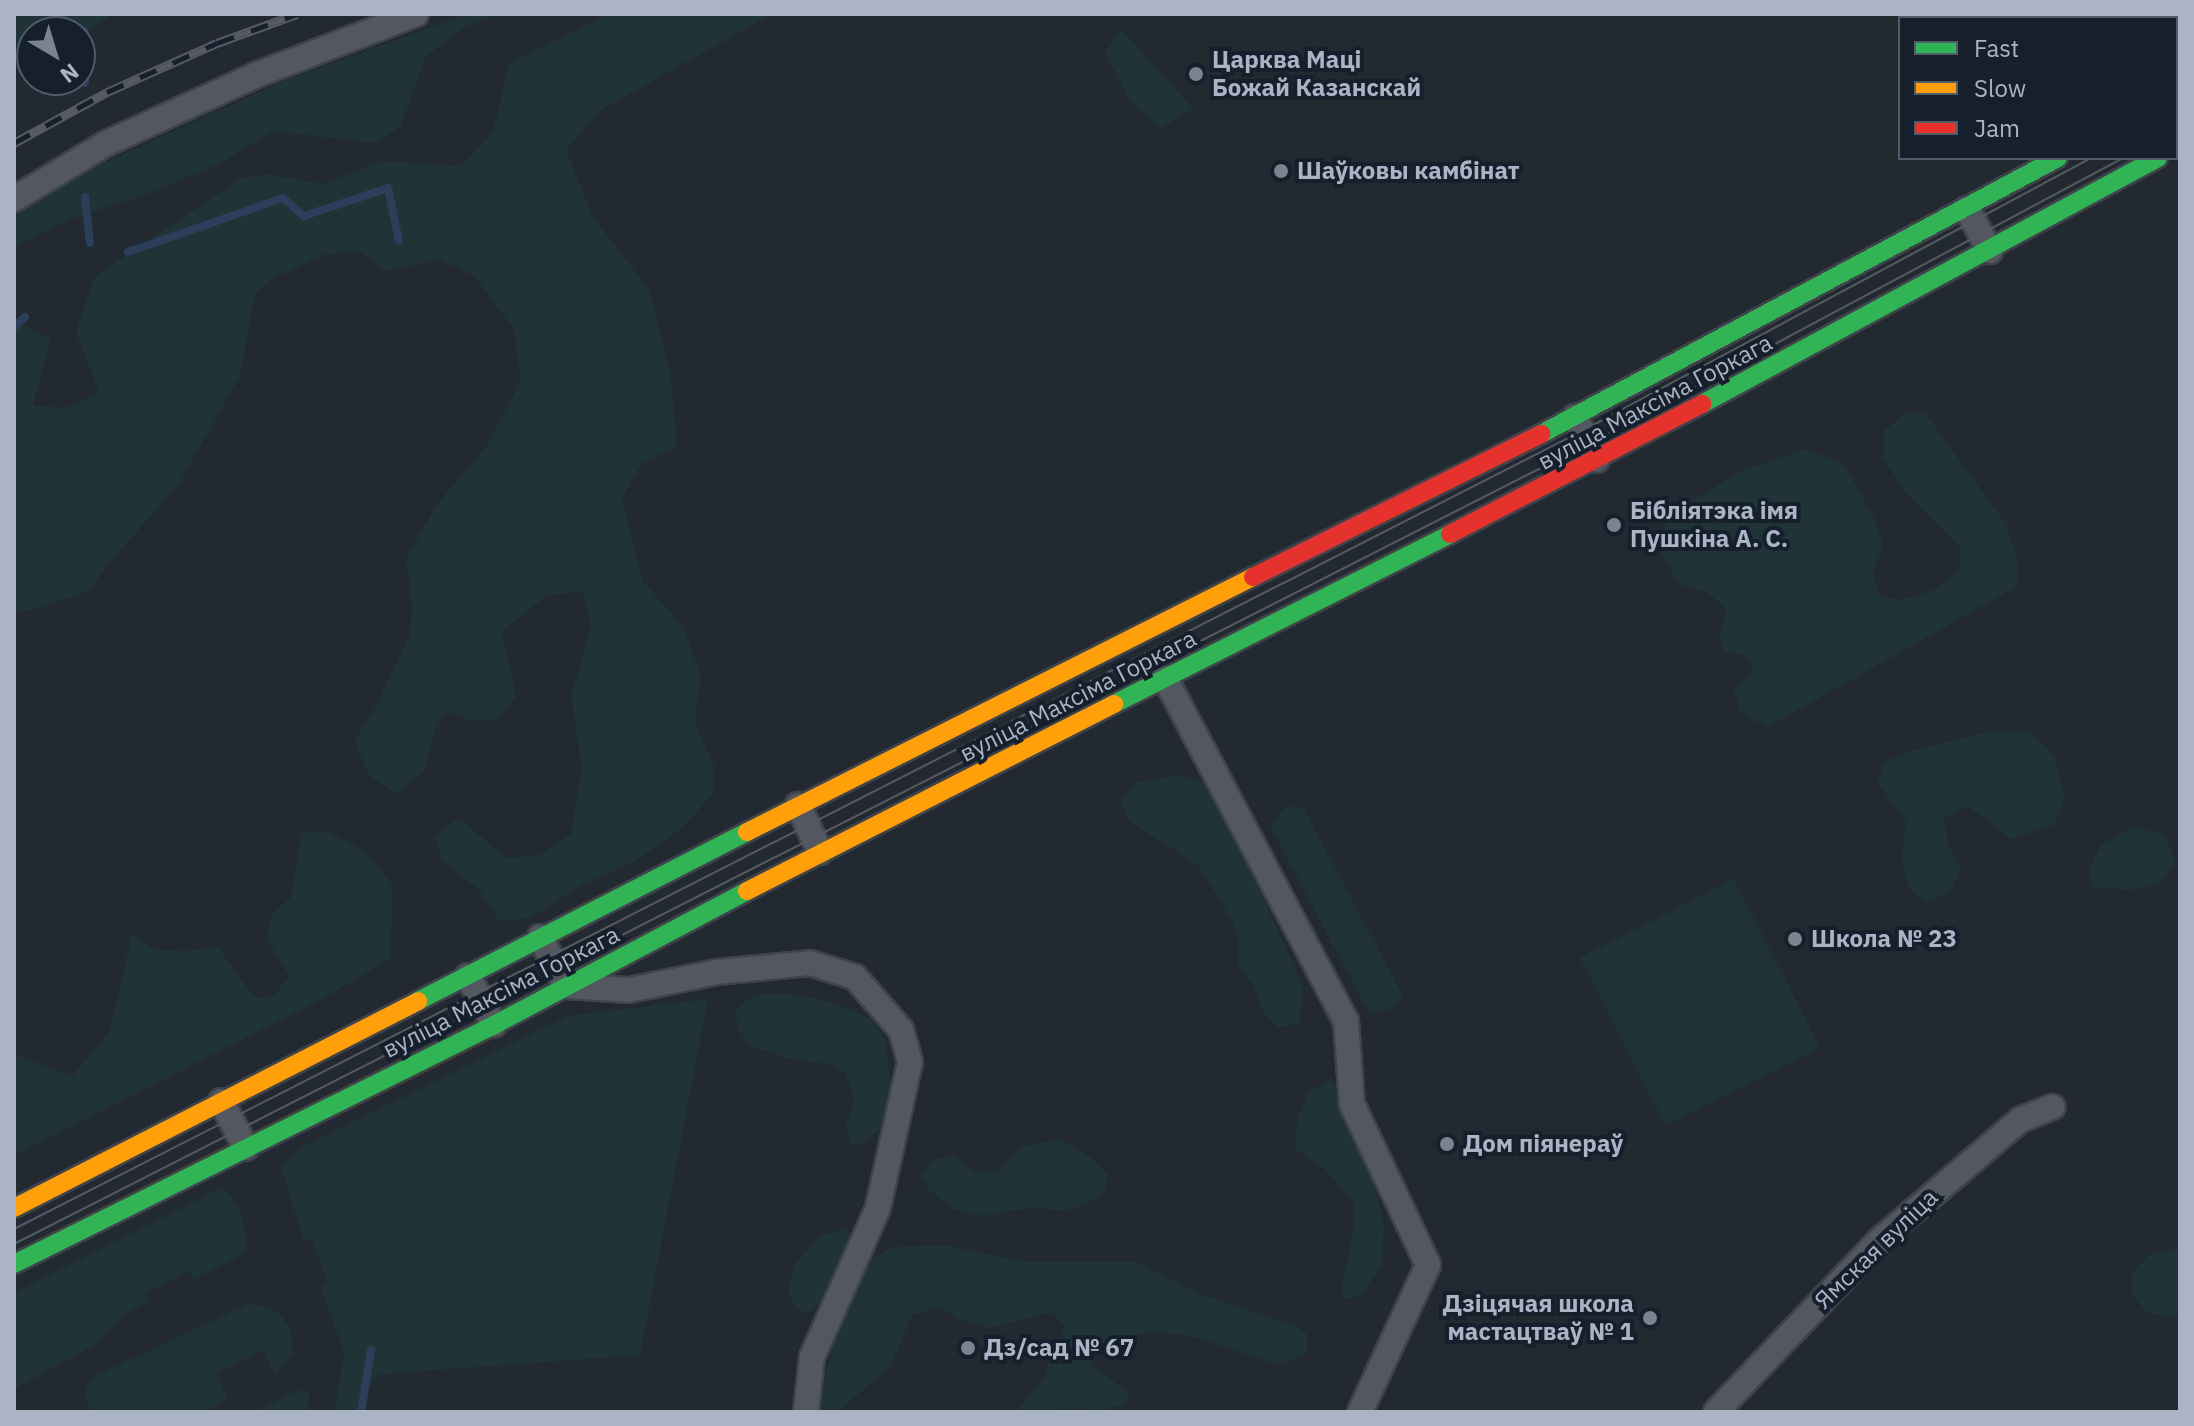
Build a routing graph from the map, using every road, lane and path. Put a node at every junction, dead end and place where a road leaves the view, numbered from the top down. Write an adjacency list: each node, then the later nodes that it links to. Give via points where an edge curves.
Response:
1 (416, 14): 4 (street, via 256,75 107,143)
2 (2054, 160): 5 (main road, вуліца Максіма Горкага)
3 (2154, 160): 6 (main road, вуліца Максіма Горкага)
4 (14, 199)
5 (1967, 209): 6 (street); 7 (main road, вуліца Максіма Горкага)
6 (1990, 251): 8 (main road, вуліца Максіма Горкага)
7 (1575, 417): 8 (street); 10 (main road, вуліца Максіма Горкага)
8 (1597, 460): 9 (main road, вуліца Максіма Горкага)
9 (1165, 678): 11 (main road, вуліца Максіма Горкага); 22 (street, via 1346,1021 1352,1104 1428,1265)
10 (798, 805): 11 (street); 12 (main road, вуліца Максіма Горкага)
11 (820, 852): 14 (main road, вуліца Максіма Горкага)
12 (540, 937): 13 (main road, вуліца Максіма Горкага); 14 (street)
13 (468, 976): 15 (street); 16 (main road, вуліца Максіма Горкага)
14 (566, 986): 15 (main road, вуліца Максіма Горкага); 21 (street, via 629,990 717,972 810,963 855,977 901,1030 910,1062 878,1208 812,1357)
15 (494, 1025): 18 (main road, вуліца Максіма Горкага)
16 (221, 1101): 18 (street); 19 (main road, вуліца Максіма Горкага)
17 (2052, 1107): 23 (street, Ямская вуліца, via 2020,1120 1880,1240)
18 (246, 1148): 20 (main road, вуліца Максіма Горкага)
19 (14, 1208)
20 (14, 1264)
21 (806, 1412)
22 (1360, 1412)
23 (1716, 1412)

